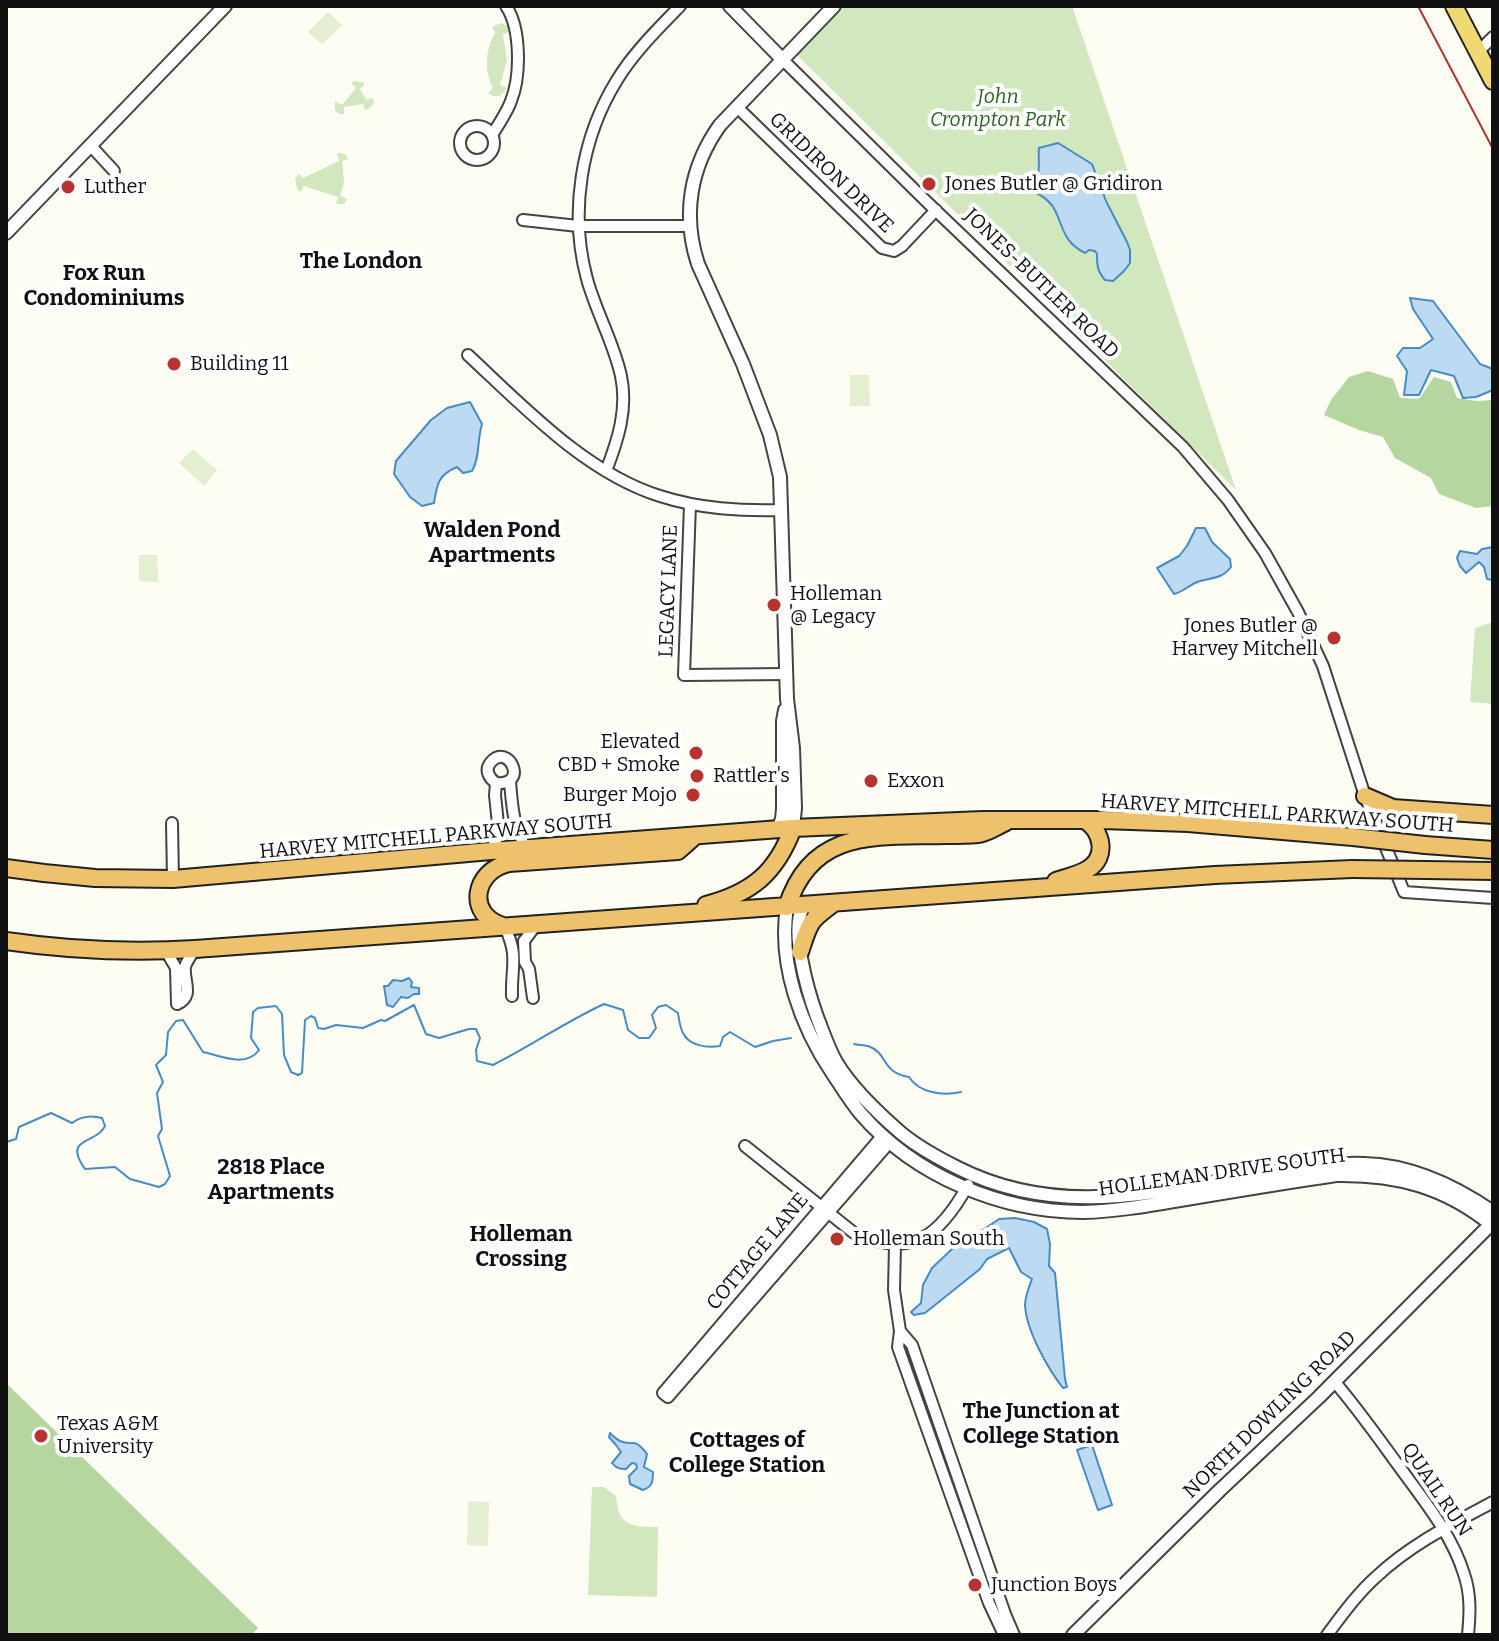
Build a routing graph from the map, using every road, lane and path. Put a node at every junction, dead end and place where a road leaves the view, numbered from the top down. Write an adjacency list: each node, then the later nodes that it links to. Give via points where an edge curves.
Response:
1 (225, 6): 13 (street)
2 (506, 6): 12 (street, via 517,37 518,71 512,99)
3 (680, 6): 17 (street, via 631,60 603,108 584,164)
4 (730, 6): 9 (street, JONES-BUTLER ROAD)
5 (834, 6): 9 (street)
6 (1454, 6): 8 (main road)
7 (1493, 37): 8 (street)
8 (1478, 52): 10 (main road)
9 (782, 59): 11 (street); 15 (street, JONES-BUTLER ROAD)
10 (1493, 81)
11 (737, 107): 15 (street, GRIDIRON DRIVE, via 882,248 894,251 902,246); 18 (street, via 699,161)
12 (492, 135)
13 (91, 146): 14 (street); 19 (street)
14 (114, 171)
15 (936, 210): 27 (street, JONES-BUTLER ROAD, via 1183,447 1228,500 1265,553 1323,666)
16 (523, 220): 17 (street)
17 (578, 226): 18 (street); 21 (street, via 587,279 622,378 621,423)
18 (689, 226): 23 (street, via 698,264 770,435)
19 (6, 233)
20 (468, 355): 21 (street, via 554,433)
21 (606, 471): 22 (street, via 658,496)
22 (690, 504): 23 (street); 24 (street, LEGACY LANE, via 684,675)
23 (782, 510): 24 (street)
24 (786, 674): 32 (street, via 795,808)
25 (510, 781): 26 (street); 26 (street, via 512,762 499,757 487,773); 34 (street, via 517,833)
26 (496, 783): 36 (street, via 499,834)
27 (1365, 796): 28 (highway, via 1393,808); 41 (street, JONES-BUTLER ROAD, via 1404,892)
28 (1493, 815)
29 (1011, 819): 30 (highway, HARVEY MITCHELL PARKWAY SOUTH); 32 (highway, HARVEY MITCHELL PARKWAY SOUTH); 43 (highway, via 980,834 871,838 839,845 802,873 794,887)
30 (1085, 820): 35 (highway, HARVEY MITCHELL PARKWAY SOUTH, bridge, via 1188,823); 40 (highway, via 1101,841 1097,861 1083,872)
31 (172, 823): 39 (street)
32 (785, 829): 33 (highway, HARVEY MITCHELL PARKWAY SOUTH); 44 (highway, via 787,845 773,868 745,892)
33 (695, 836): 34 (highway, HARVEY MITCHELL PARKWAY SOUTH); 46 (highway, via 678,851 498,866 480,883 479,903 492,923)
34 (526, 848): 36 (highway, HARVEY MITCHELL PARKWAY SOUTH)
35 (1493, 850)
36 (491, 851): 39 (highway, HARVEY MITCHELL PARKWAY SOUTH)
37 (6, 868): 39 (highway, HARVEY MITCHELL PARKWAY SOUTH, via 95,878)
38 (1493, 871): 40 (highway, bridge, via 1352,869)
39 (173, 879)
40 (1035, 888): 42 (highway)
41 (1493, 898)
42 (834, 903): 43 (highway); 50 (highway, via 809,924)
43 (796, 906): 44 (highway); 50 (street, HOLLEMAN DRIVE SOUTH); 53 (street, HOLLEMAN DRIVE SOUTH, via 785,920 787,955 803,1020 859,1112)
44 (670, 915): 45 (highway)
45 (536, 925): 46 (highway); 52 (street, via 524,941)
46 (505, 927): 48 (highway); 51 (street, via 514,947)
47 (6, 941): 49 (highway)
48 (195, 949): 49 (highway); 49 (street, via 185,967 186,996 177,1004 176,968)
49 (166, 951)
50 (800, 952): 55 (street, HOLLEMAN DRIVE SOUTH, via 811,1001 836,1062 889,1123)
51 (512, 996)
52 (533, 998)
53 (887, 1138): 55 (street, HOLLEMAN DRIVE SOUTH, via 931,1171); 56 (street, COTTAGE LANE)
54 (745, 1146): 56 (street)
55 (970, 1182): 57 (street, HOLLEMAN DRIVE SOUTH, via 1064,1198 1101,1198 1366,1164 1436,1179 1458,1190); 58 (street, via 926,1236)
56 (824, 1210): 58 (street, via 854,1233); 61 (street, COTTAGE LANE)
57 (1492, 1221): 60 (street, NORTH DOWLING ROAD)
58 (895, 1245): 59 (street)
59 (900, 1331): 64 (street, via 898,1347); 65 (street, via 912,1345)
60 (1334, 1381): 63 (street, QUAIL RUN); 66 (street, NORTH DOWLING ROAD)
61 (666, 1395)
62 (1493, 1502): 63 (street)
63 (1443, 1528): 67 (street, via 1374,1579); 68 (street, QUAIL RUN, via 1465,1576)
64 (1004, 1635)
65 (1014, 1635)
66 (1073, 1635)
67 (1327, 1635)
68 (1468, 1635)

